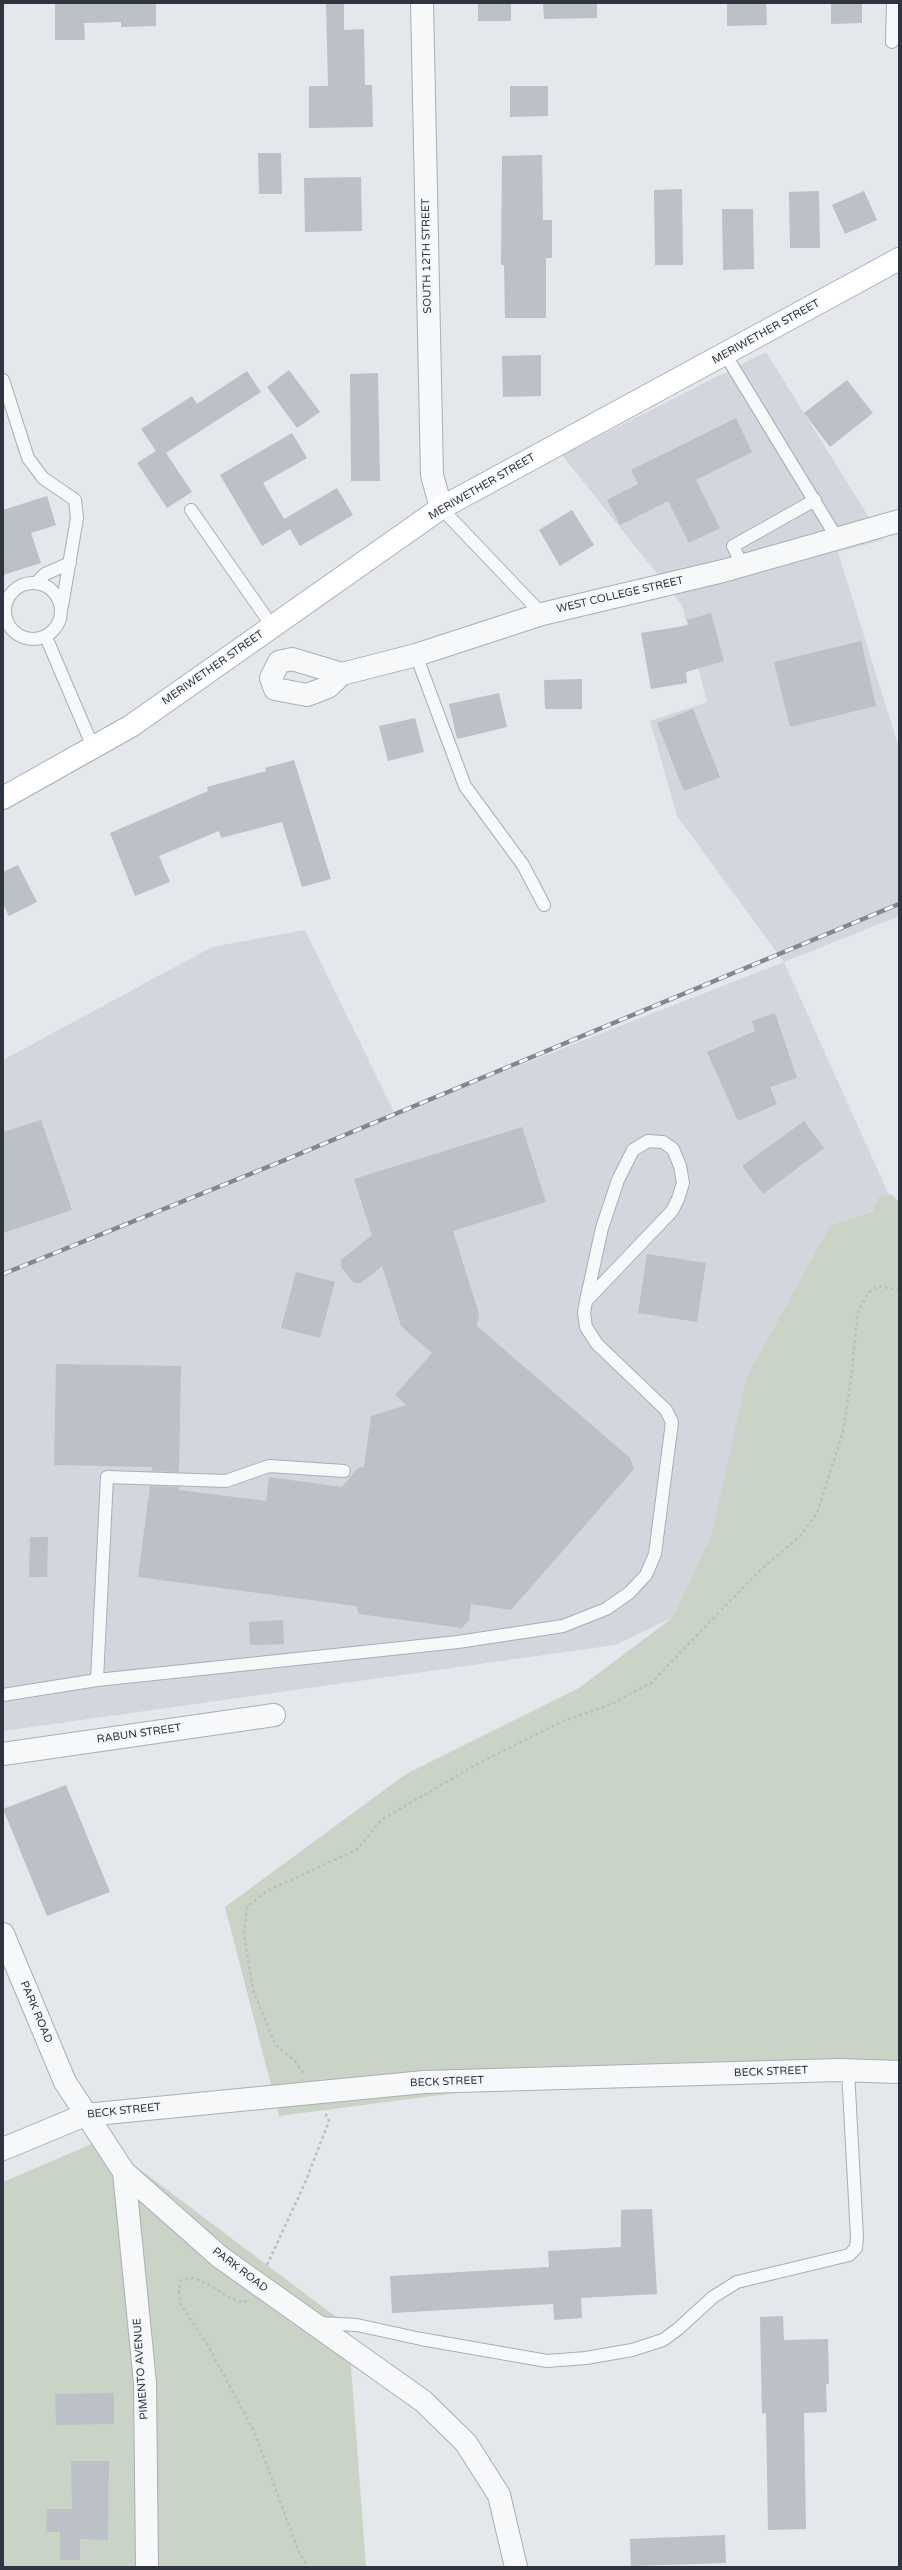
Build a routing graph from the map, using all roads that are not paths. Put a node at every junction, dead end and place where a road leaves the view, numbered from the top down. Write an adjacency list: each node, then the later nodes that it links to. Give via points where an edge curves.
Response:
1 (422, 3): 8 (street, SOUTH 12TH STREET, via 432,475)
2 (893, 3): 3 (lane)
3 (892, 42)
4 (899, 259): 5 (street, MERIWETHER STREET)
5 (726, 354): 7 (lane); 8 (street, MERIWETHER STREET)
6 (3, 380): 12 (lane, via 28,458 43,478 75,500 77,518)
7 (815, 500): 11 (lane); 13 (lane, via 733,546)
8 (441, 508): 16 (lane); 17 (street, MERIWETHER STREET)
9 (191, 510): 17 (lane)
10 (899, 520): 11 (street, WEST COLLEGE STREET)
11 (837, 538): 13 (street, WEST COLLEGE STREET)
12 (70, 563): 14 (lane, via 45,574); 15 (lane)
13 (742, 565): 16 (street, WEST COLLEGE STREET)
14 (37, 582): 15 (lane, via 53,590); 18 (lane, via 18,586 6,601)
15 (62, 606): 19 (lane, via 59,624)
16 (542, 614): 20 (street, WEST COLLEGE STREET)
17 (272, 626): 22 (street, MERIWETHER STREET, via 131,726)
18 (7, 627): 19 (lane, via 28,639)
19 (46, 637): 22 (lane)
20 (416, 655): 21 (street, WEST COLLEGE STREET); 24 (lane, via 465,786 523,865)
21 (342, 674)
22 (93, 747): 23 (street, MERIWETHER STREET)
23 (3, 798)
24 (544, 905)
25 (586, 1301): 25 (lane, via 602,1228 618,1180 633,1150 648,1141 664,1142 673,1149 680,1166 683,1183 678,1199 672,1211); 27 (lane, via 586,1327 597,1344 666,1410 672,1422 655,1554 646,1575 629,1593 606,1609 564,1626 458,1642)
26 (344, 1471): 27 (lane, via 269,1466 226,1481 107,1477)
27 (97, 1680): 28 (lane)
28 (3, 1694)
29 (274, 1714): 30 (street, RABUN STREET)
30 (3, 1754)
31 (3, 1934): 34 (street, PARK ROAD, via 65,2082)
32 (848, 2071): 33 (street, BECK STREET); 34 (street, BECK STREET, via 424,2082); 37 (lane, via 857,2237 856,2248 850,2255 737,2282 713,2297 663,2340 632,2350 586,2358 547,2360 421,2339 357,2325)
33 (899, 2072)
34 (85, 2115): 35 (street, BECK STREET); 36 (street, PARK ROAD)
35 (3, 2149)
36 (124, 2172): 37 (street, PARK ROAD, via 220,2258); 38 (street, PIMENTO AVENUE, via 145,2383)
37 (312, 2323): 39 (street, PARK ROAD, via 423,2401 466,2443 499,2495)
38 (147, 2567)
39 (516, 2567)

